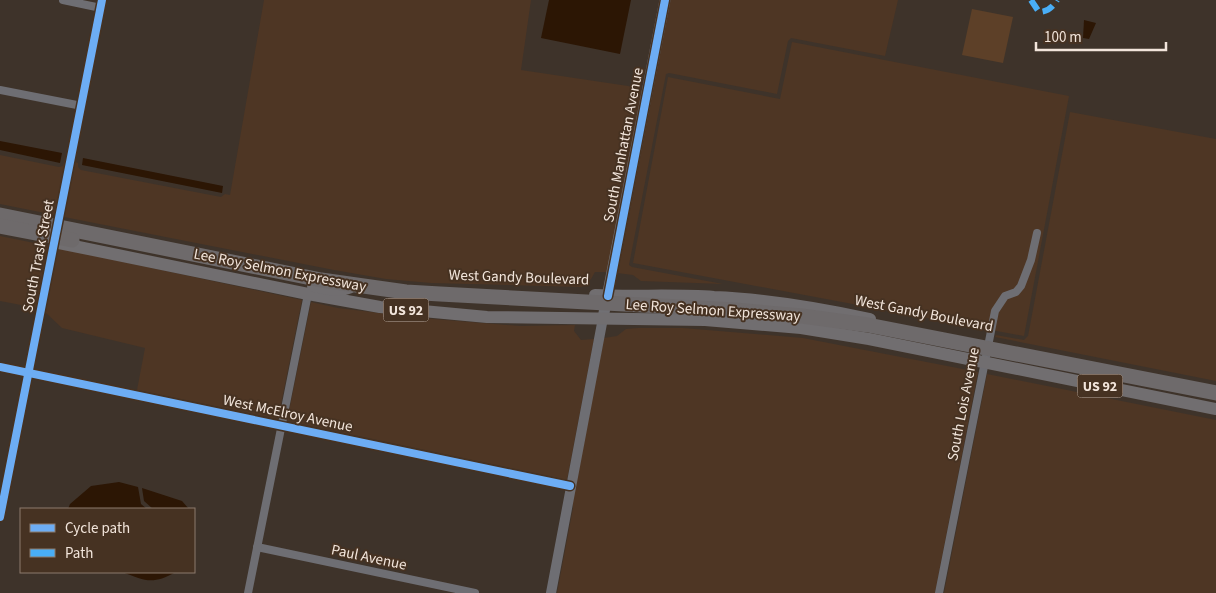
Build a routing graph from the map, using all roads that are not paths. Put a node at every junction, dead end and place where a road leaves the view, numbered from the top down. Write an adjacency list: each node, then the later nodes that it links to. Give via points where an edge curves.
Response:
1 (63, 0): 3 (street)
2 (665, 0): 17 (main road, South Manhattan Avenue)
3 (101, 4): 5 (street, South Trask Street)
4 (0, 90): 5 (street)
5 (82, 106): 8 (street, South Trask Street)
6 (0, 209): 8 (main road, West Gandy Boulevard / US 92)
7 (0, 215): 27 (highway, Lee Roy Selmon Expressway, bridge, via 321,280 440,294 736,310 818,318)
8 (58, 221): 9 (main road, via 46,232); 12 (street, South Trask Street); 13 (main road, West Gandy Boulevard / US 92)
9 (0, 225): 28 (highway, Lee Roy Selmon Expressway, bridge, via 336,292 448,304 734,318 801,325 866,334)
10 (0, 231): 12 (main road, US 92)
11 (1037, 233): 22 (street, South Lois Avenue, via 1032,260 1021,286 1005,296 995,310)
12 (54, 242): 13 (main road, via 62,231 75,229 152,245); 14 (main road, US 92); 25 (street, South Trask Street)
13 (160, 242): 15 (main road, West Gandy Boulevard / US 92)
14 (210, 274): 15 (main road, via 246,273 338,290 348,289); 16 (main road, US 92)
15 (358, 281): 17 (main road, West Gandy Boulevard / US 92, via 464,292)
16 (308, 294): 18 (main road, US 92); 30 (street)
17 (608, 296): 18 (main road, via 596,305 574,310 479,310 390,302); 19 (main road, West Gandy Boulevard / US 92, via 741,298); 20 (main road, South Manhattan Avenue)
18 (367, 305): 20 (main road, US 92, via 487,317)
19 (850, 315): 20 (main road, via 841,317 750,304 637,301 614,308); 22 (main road, West Gandy Boulevard / US 92)
20 (603, 318): 21 (main road, US 92, via 751,323); 31 (street, South Manhattan Avenue)
21 (869, 339): 22 (main road, via 881,337 955,352 974,352); 23 (main road, US 92)
22 (990, 342): 23 (street, South Lois Avenue); 26 (main road, West Gandy Boulevard / US 92)
23 (985, 363): 27 (main road, via 998,354 1013,352); 29 (main road, US 92); 38 (street, South Lois Avenue)
24 (0, 367): 25 (street, West McElroy Avenue)
25 (29, 373): 30 (street, West McElroy Avenue); 32 (street, South Trask Street)
26 (1216, 388)
27 (1216, 393)
28 (1216, 402)
29 (1216, 409)
30 (281, 425): 31 (street, West McElroy Avenue); 34 (street)
31 (570, 486): 37 (street, South Manhattan Avenue)
32 (2, 493): 33 (street, South Trask Street)
33 (0, 517)
34 (257, 547): 35 (street); 36 (street, Paul Avenue)
35 (248, 593)
36 (475, 593)
37 (551, 593)
38 (939, 593)

